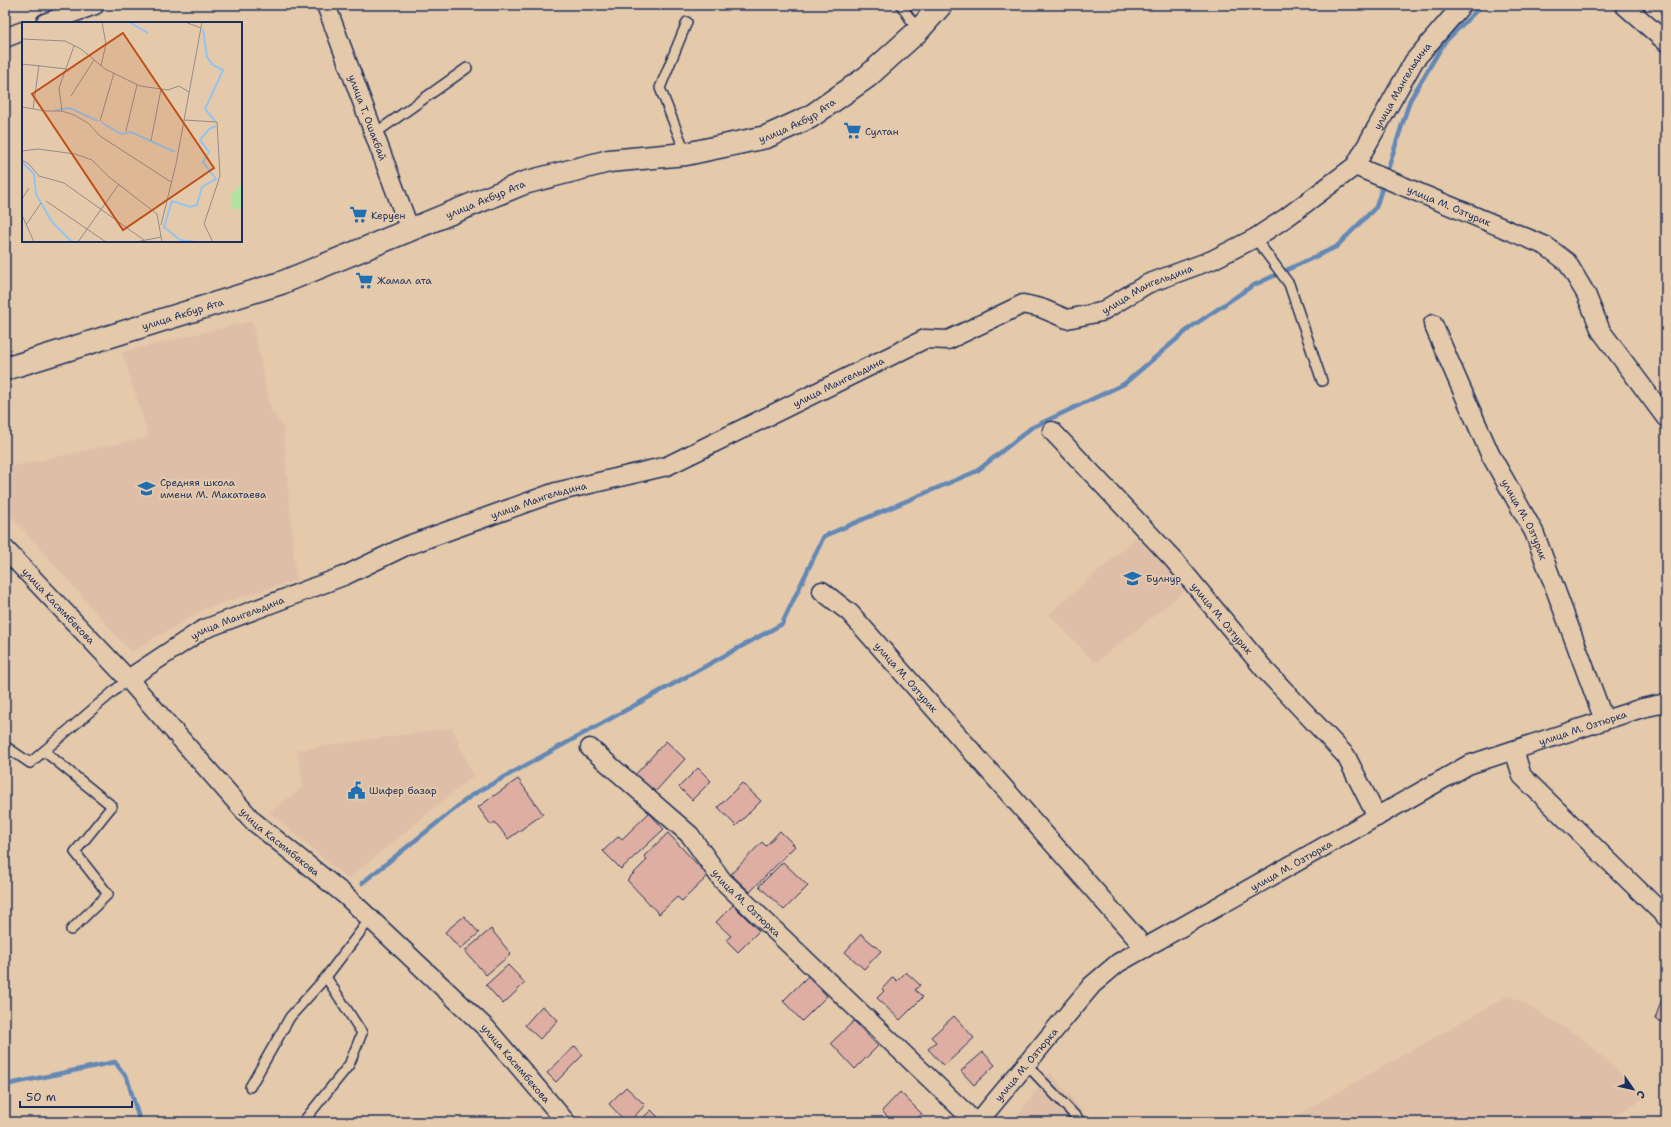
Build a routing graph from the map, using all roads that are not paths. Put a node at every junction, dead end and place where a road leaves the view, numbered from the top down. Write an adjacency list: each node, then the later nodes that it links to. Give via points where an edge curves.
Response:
1 (95, 5): 7 (street)
2 (326, 5): 14 (street, улица Т. Ошакбай)
3 (901, 5): 10 (lane)
4 (941, 5): 10 (main road, улица Акбур Ата)
5 (1462, 5): 16 (street, улица Мангельдина, via 1414,61)
6 (1624, 5): 12 (street)
7 (48, 22)
8 (687, 22): 15 (lane, via 660,88)
9 (22, 31): 11 (street)
10 (918, 31): 15 (main road, улица Акбур Ата, via 867,77 810,117 766,137)
11 (5, 38)
12 (1666, 42)
13 (467, 68): 14 (lane)
14 (374, 134): 17 (street, улица Т. Ошакбай)
15 (686, 154): 17 (main road, улица Акбур Ата, via 609,161 524,183)
16 (1355, 166): 18 (street, улица Мангельдина, via 1287,218); 22 (street, улица М. Озтурик, via 1546,246 1567,262 1586,294 1600,331)
17 (410, 230): 20 (main road, улица Акбур Ата, via 281,283)
18 (1255, 238): 21 (lane, via 1289,284); 26 (street, улица Мангельдина, via 1212,260 1147,284 1101,312 1067,319 1041,308 1023,304 948,340 925,339 667,466 548,495 406,546 346,575 202,630)
19 (1433, 324): 28 (street, улица М. Озтурик, via 1490,454 1534,532)
20 (5, 369)
21 (1322, 381)
22 (1666, 418)
23 (1052, 432): 33 (street, улица М. Озтурик, via 1173,559 1265,670 1346,756)
24 (5, 549): 26 (street, улица Касымбекова)
25 (822, 591): 37 (street, улица М. Озтурик, via 850,612)
26 (128, 679): 32 (lane); 35 (street, улица Касымбекова, via 253,820 345,895)
27 (1666, 703): 28 (street, улица М. Озтюрка)
28 (1604, 720): 31 (street, улица М. Озтюрка)
29 (5, 746): 32 (lane, via 30,763)
30 (590, 748): 43 (street, улица М. Озтюрка, via 690,835 722,880)
31 (1514, 750): 33 (street, улица М. Озтюрка, via 1468,765); 34 (street, via 1522,776)
32 (44, 751): 36 (lane, via 112,806 75,852 108,894)
33 (1377, 817): 37 (street, улица М. Озтюрка)
34 (1666, 917)
35 (370, 919): 38 (lane); 42 (street, улица Касымбекова, via 487,1029)
36 (71, 930)
37 (1144, 948): 39 (street, улица М. Озтюрка, via 1118,963 1092,985)
38 (326, 977): 40 (lane, via 290,1017); 41 (lane, via 362,1033 349,1065)
39 (1026, 1064): 44 (street, улица М. Озтюрка); 45 (lane)
40 (250, 1087)
41 (303, 1122)
42 (566, 1122)
43 (975, 1122)
44 (978, 1122)
45 (1081, 1122)

